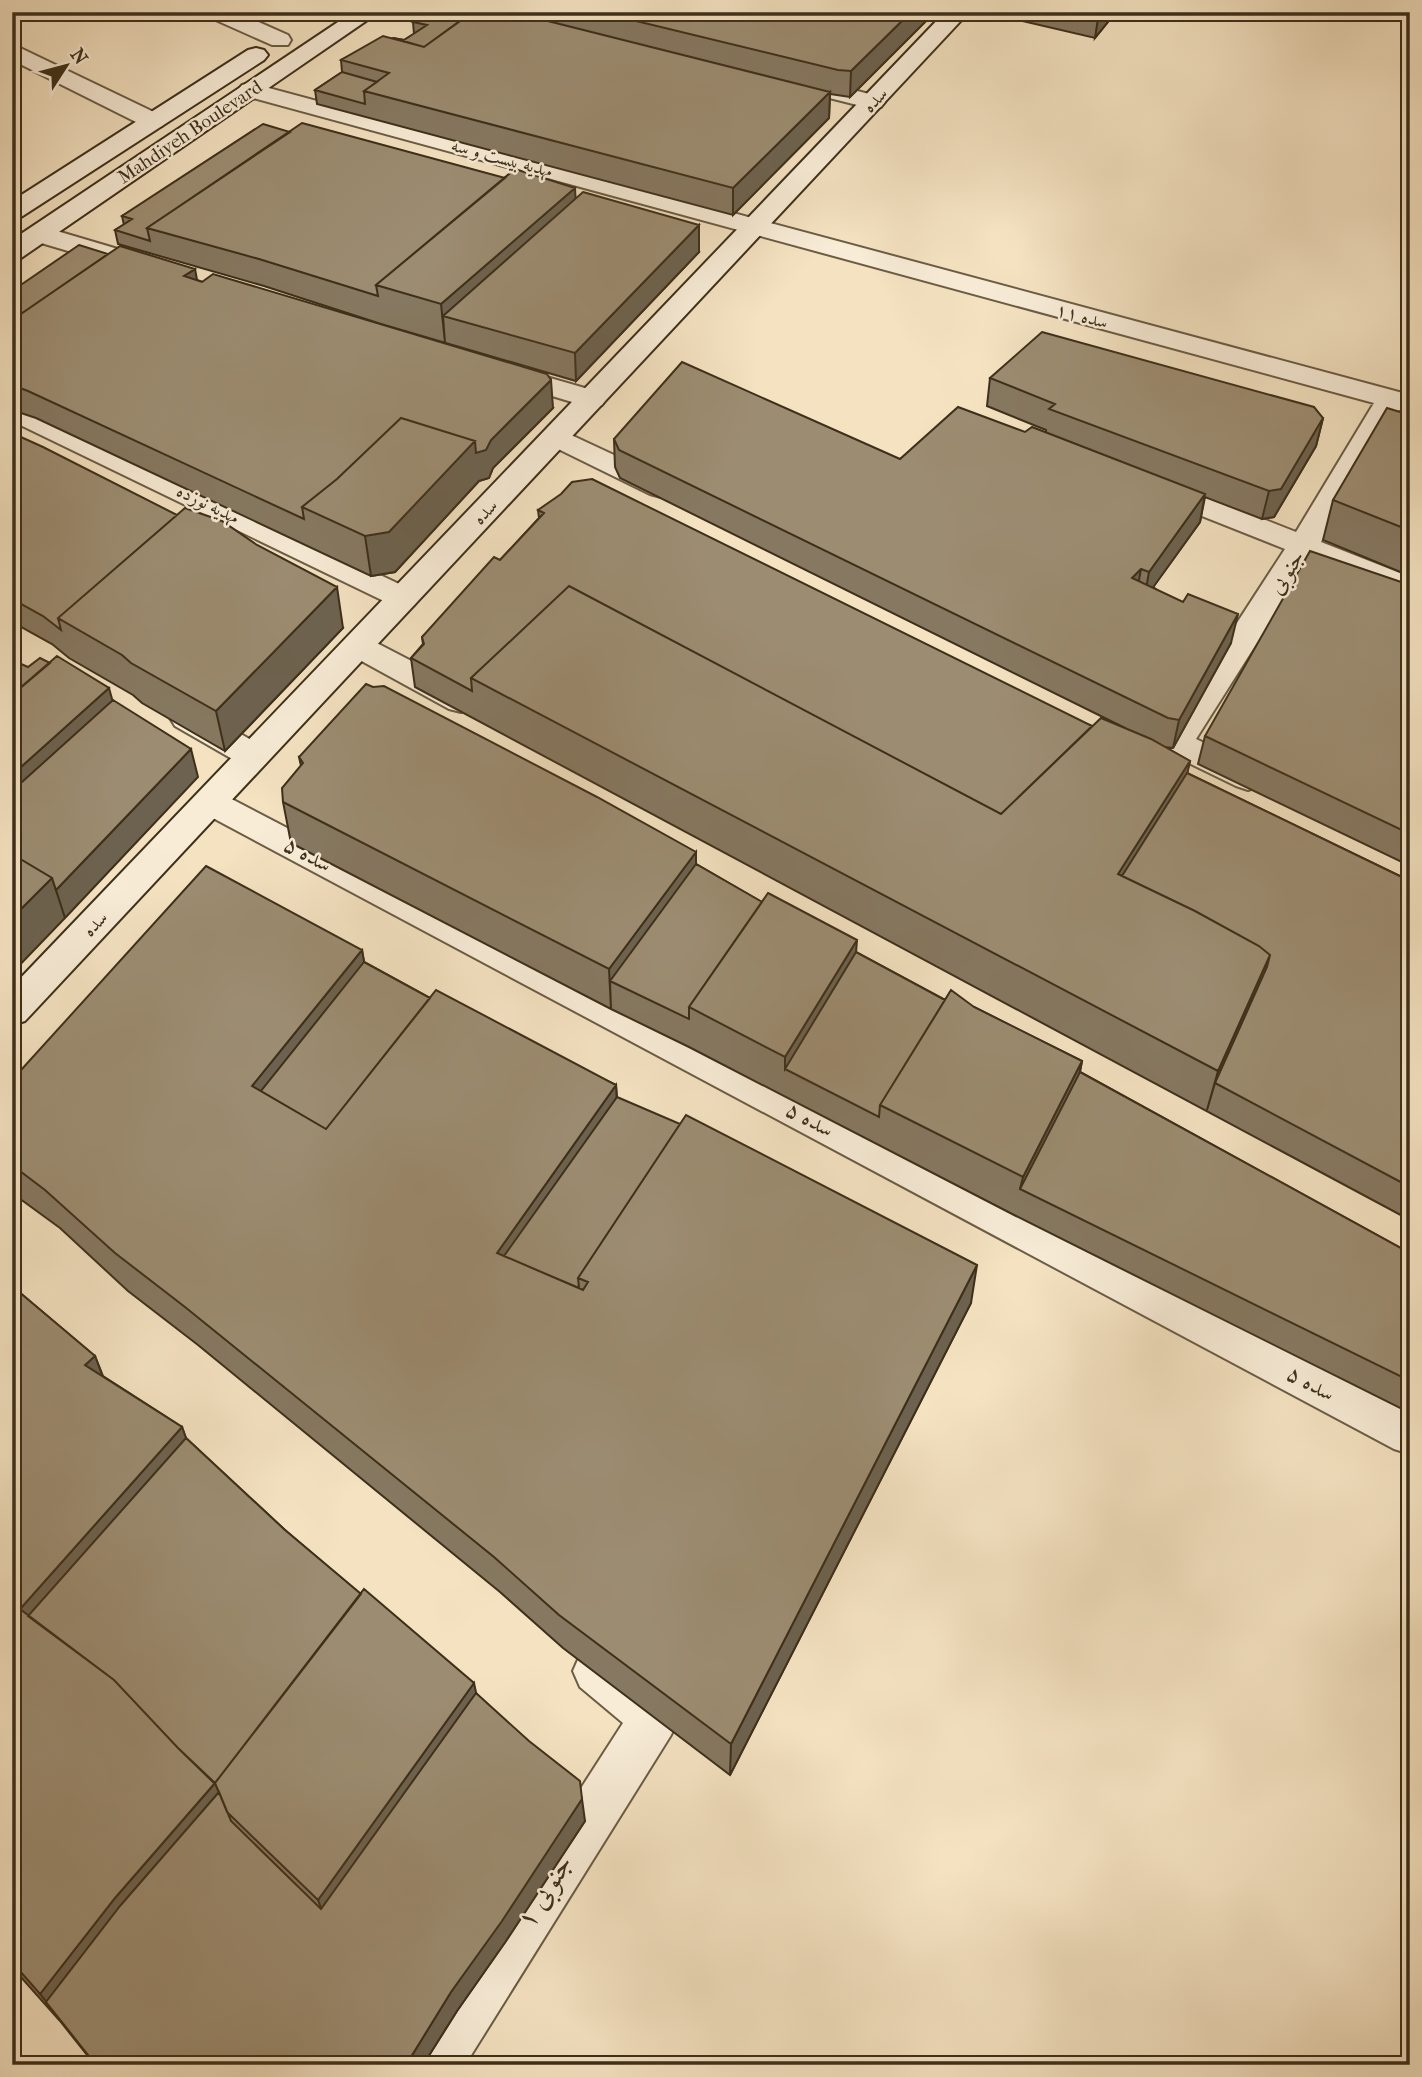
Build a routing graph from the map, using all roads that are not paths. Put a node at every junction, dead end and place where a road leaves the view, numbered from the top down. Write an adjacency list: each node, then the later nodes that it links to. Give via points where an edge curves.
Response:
1 (216, 12): 5 (street)
2 (368, 12): 8 (street, Mahdiyeh Boulevard)
3 (958, 12): 9 (street, سده)
4 (302, 26): 5 (street, Mahdiyeh Boulevard)
5 (280, 40): 10 (street, Mahdiyeh Boulevard)
6 (12, 51): 10 (street)
7 (779, 79): 9 (street)
8 (250, 90): 12 (street, مهدیه بیست و سه); 13 (street, Mahdiyeh Boulevard)
9 (873, 102): 12 (street, سده)
10 (153, 121): 11 (street, Mahdiyeh Boulevard)
11 (16, 206)
12 (754, 227): 17 (street, سده); 18 (street, سده ۱۱)
13 (40, 234): 14 (street, Mahdiyeh Boulevard); 15 (street)
14 (12, 252)
15 (158, 270)
16 (473, 363): 17 (street)
17 (592, 399): 20 (street, سده)
18 (1400, 402): 23 (street, جنوبی)
19 (12, 410): 25 (street, مهدیه نوزده)
20 (556, 437): 22 (street); 25 (street, سده)
21 (1135, 480): 23 (street)
22 (693, 504)
23 (1303, 547): 24 (street); 30 (street, جنوبی)
24 (1410, 588)
25 (403, 598): 26 (street, سده)
26 (358, 646): 29 (street); 31 (street, سده)
27 (157, 701): 31 (street)
28 (1102, 706): 30 (street)
29 (492, 718)
30 (1176, 743): 32 (street)
31 (253, 756): 33 (street, سده)
32 (1275, 791)
33 (210, 802): 34 (street, سده); 35 (street, سده ۵)
34 (12, 1011)
35 (1410, 1435)
36 (568, 1647): 37 (street, ۱ جنوبی, via 654,1718)
37 (434, 2065)

